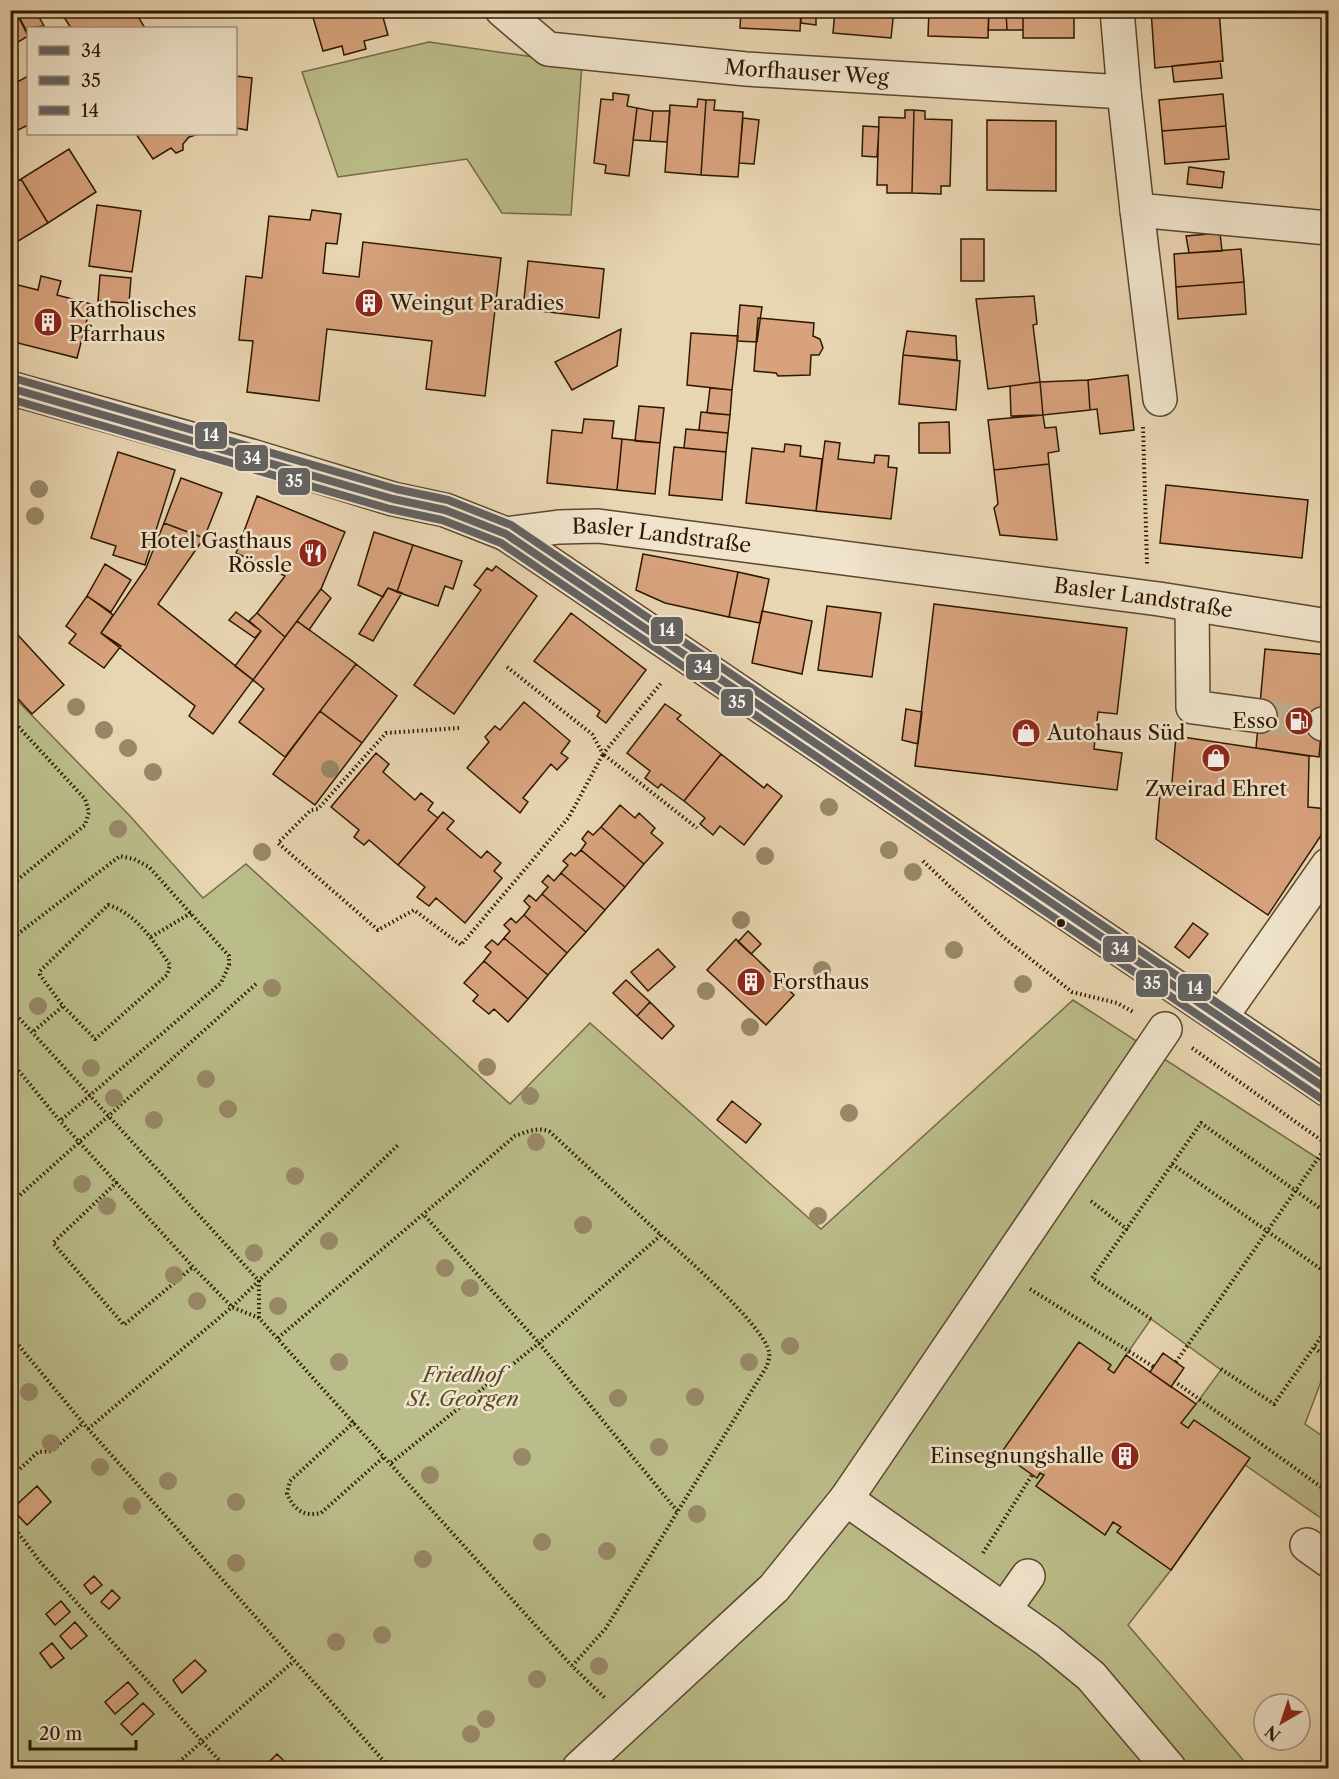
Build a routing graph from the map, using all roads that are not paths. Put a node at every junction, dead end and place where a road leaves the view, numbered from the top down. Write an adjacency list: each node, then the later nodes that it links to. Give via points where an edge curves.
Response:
1 (502, 10): 3 (street, Morfhauser Weg, via 548,49 746,69)
2 (1117, 10): 3 (street)
3 (1124, 92): 4 (street)
4 (1137, 210): 5 (street); 7 (street)
5 (1329, 228)
6 (10, 388): 8 (street, Basler Landstraße, via 393,499 445,510)
7 (1160, 399)
8 (506, 534): 9 (street, Basler Landstraße, via 597,526); 13 (street)
9 (1192, 604): 10 (street, Basler Landstraße); 11 (street, via 1193,707)
10 (1329, 626)
11 (1260, 716)
12 (1329, 865): 13 (street)
13 (1221, 1017): 15 (street)
14 (1165, 1029): 16 (street)
15 (1329, 1090)
16 (846, 1499): 18 (street); 19 (street, via 774,1588)
17 (1028, 1576): 18 (street)
18 (1004, 1610): 20 (street, via 1091,1676)
19 (579, 1768)
20 (1169, 1768)

